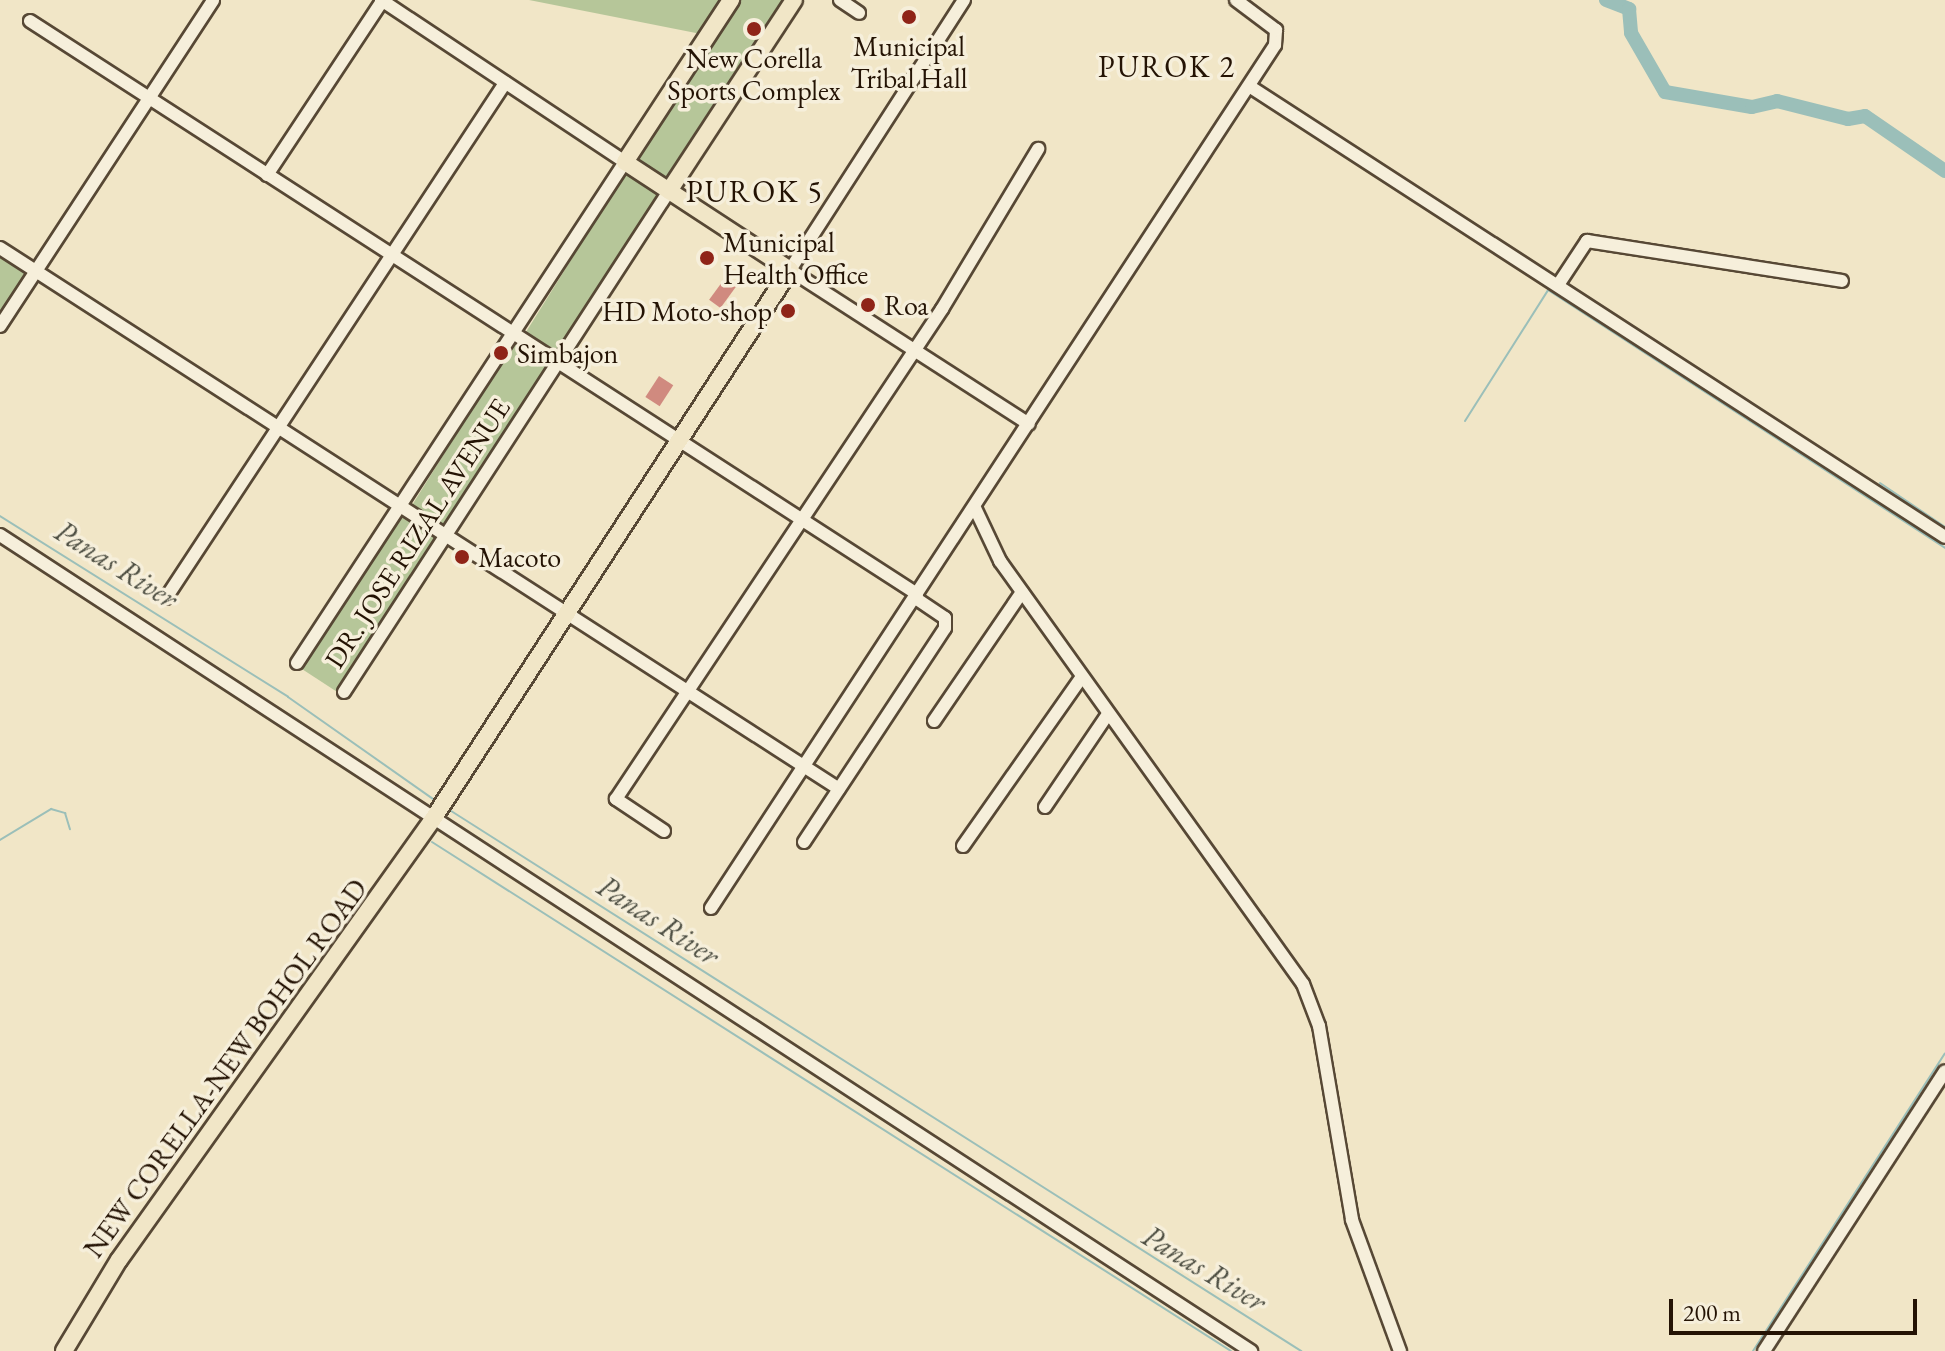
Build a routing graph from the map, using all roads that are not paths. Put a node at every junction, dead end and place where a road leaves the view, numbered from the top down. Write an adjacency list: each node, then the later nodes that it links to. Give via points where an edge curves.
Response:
1 (213, 0): 12 (street)
2 (382, 0): 10 (street); 15 (street)
3 (731, 0): 14 (main road, DR. JOSE RIZAL AVENUE)
4 (794, 0): 16 (main road, DR. JOSE RIZAL AVENUE)
5 (840, 0): 8 (street)
6 (964, 0): 19 (street)
7 (1236, 0): 11 (street, via 1278,35)
8 (859, 13)
9 (30, 21): 12 (street)
10 (505, 83): 14 (street); 18 (street)
11 (1249, 86): 22 (street); 27 (street)
12 (150, 99): 15 (street); 20 (street)
13 (1038, 149): 25 (street)
14 (625, 162): 16 (main road); 24 (street, DR. JOSE RIZAL AVENUE)
15 (267, 175): 18 (street)
16 (669, 191): 19 (main road); 26 (street, DR. JOSE RIZAL AVENUE)
17 (0, 248): 20 (street)
18 (391, 256): 24 (street); 28 (street)
19 (790, 270): 25 (street); 29 (main road, NEW CORELLA-NEW BOHOL ROAD)
20 (36, 272): 23 (street); 28 (street)
21 (1842, 281): 22 (street, via 1711,256 1587,241)
22 (1558, 285): 35 (street)
23 (0, 326)
24 (511, 333): 26 (street); 30 (street, DR. JOSE RIZAL AVENUE)
25 (914, 350): 27 (street); 32 (street)
26 (558, 363): 29 (street); 34 (street, DR. JOSE RIZAL AVENUE)
27 (1029, 424): 31 (street)
28 (277, 427): 30 (street); 38 (street)
29 (680, 441): 32 (street); 39 (main road, NEW CORELLA-NEW BOHOL ROAD)
30 (399, 505): 34 (street); 40 (street, DR. JOSE RIZAL AVENUE)
31 (975, 508): 36 (street, via 991,548); 37 (street)
32 (801, 519): 37 (street); 42 (street)
33 (0, 535): 49 (street)
34 (446, 535): 39 (street); 43 (street, DR. JOSE RIZAL AVENUE)
35 (1945, 537)
36 (1022, 592): 41 (street); 45 (street)
37 (916, 596): 46 (street); 47 (street, via 945,618 945,628)
38 (166, 598)
39 (568, 614): 42 (street); 49 (main road, NEW CORELLA-NEW BOHOL ROAD)
40 (297, 663)
41 (1081, 678): 44 (street); 52 (street)
42 (689, 690): 46 (street); 50 (street, via 616,799)
43 (344, 692)
44 (1108, 714): 48 (street); 57 (street, via 1293,964 1311,1000 1352,1220)
45 (934, 721)
46 (805, 766): 47 (street); 53 (street)
47 (839, 789): 51 (street)
48 (1045, 807)
49 (436, 814): 55 (main road, NEW CORELLA-NEW BOHOL ROAD, via 119,1260); 56 (street)
50 (664, 831)
51 (804, 842)
52 (963, 846)
53 (711, 908)
54 (1945, 1071): 58 (street)
55 (64, 1351)
56 (1251, 1351)
57 (1400, 1351)
58 (1764, 1351)

